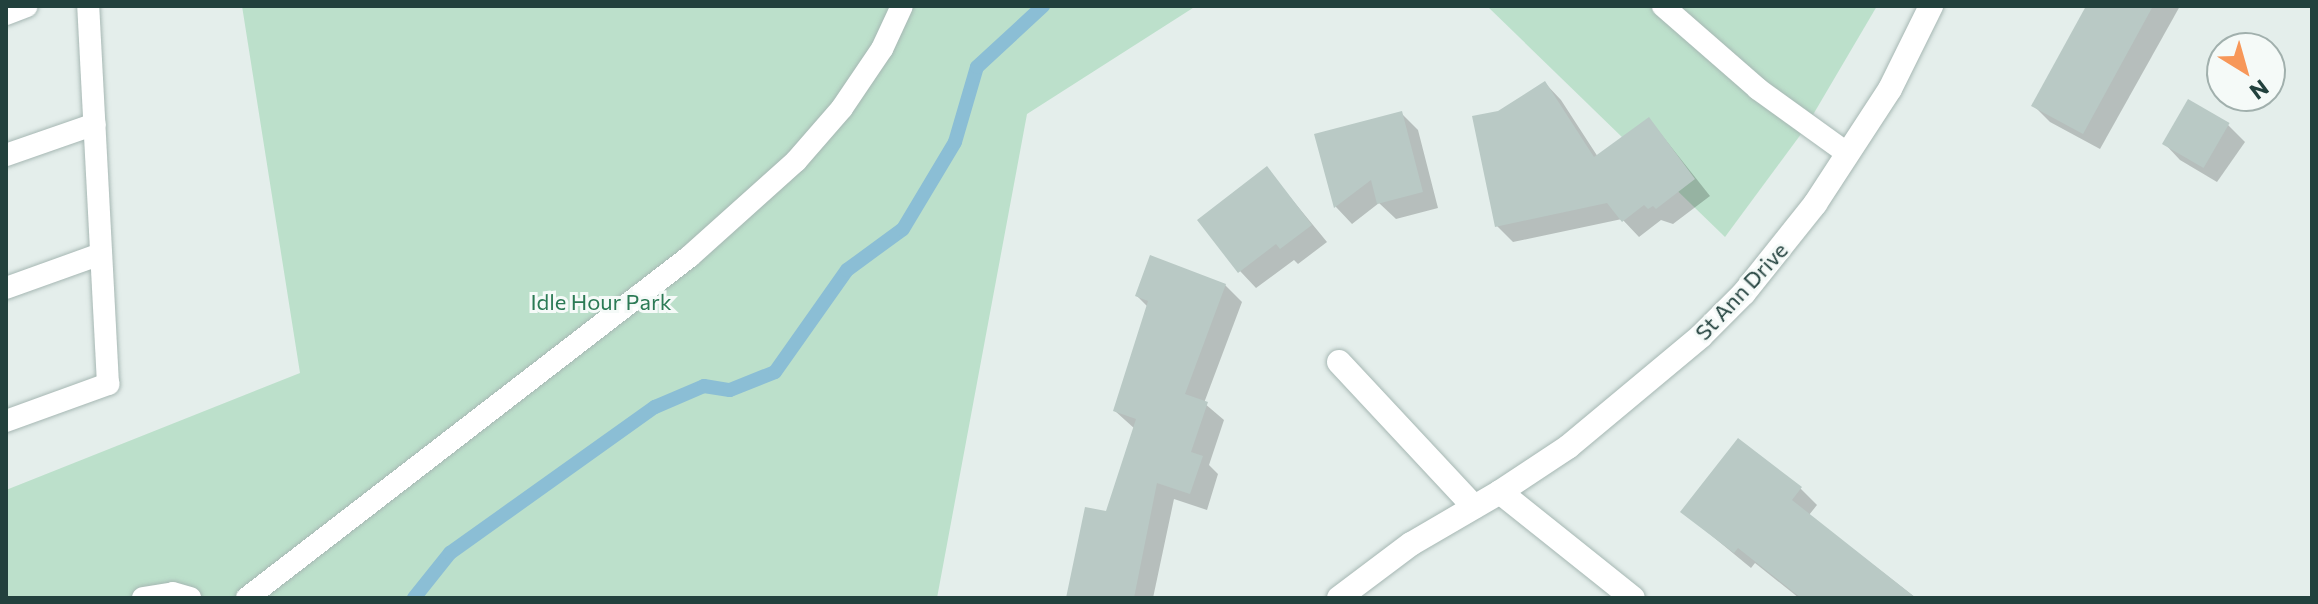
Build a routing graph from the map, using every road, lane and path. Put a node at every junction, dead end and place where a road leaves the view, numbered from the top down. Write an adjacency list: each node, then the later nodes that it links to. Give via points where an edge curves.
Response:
1 (27, 6): 6 (lane)
2 (88, 6): 7 (lane)
3 (902, 6): 18 (lane, via 882,49 842,108 754,199 689,257)
4 (1663, 6): 8 (lane, via 1758,89)
5 (1931, 6): 8 (street, St Ann Drive, via 1890,89)
6 (6, 14)
7 (95, 124): 9 (lane); 10 (lane)
8 (1848, 154): 14 (street, St Ann Drive, via 1781,250 1701,336 1568,447)
9 (6, 155)
10 (101, 254): 11 (lane); 13 (lane, via 108,384)
11 (6, 288)
12 (1339, 362): 15 (street)
13 (6, 421)
14 (1500, 492): 15 (street, St Ann Drive); 20 (street)
15 (1474, 507): 19 (street, St Ann Drive, via 1411,544)
16 (143, 598): 17 (lane, via 173,593)
17 (190, 598)
18 (247, 598)
19 (1339, 598)
20 (1633, 598)

